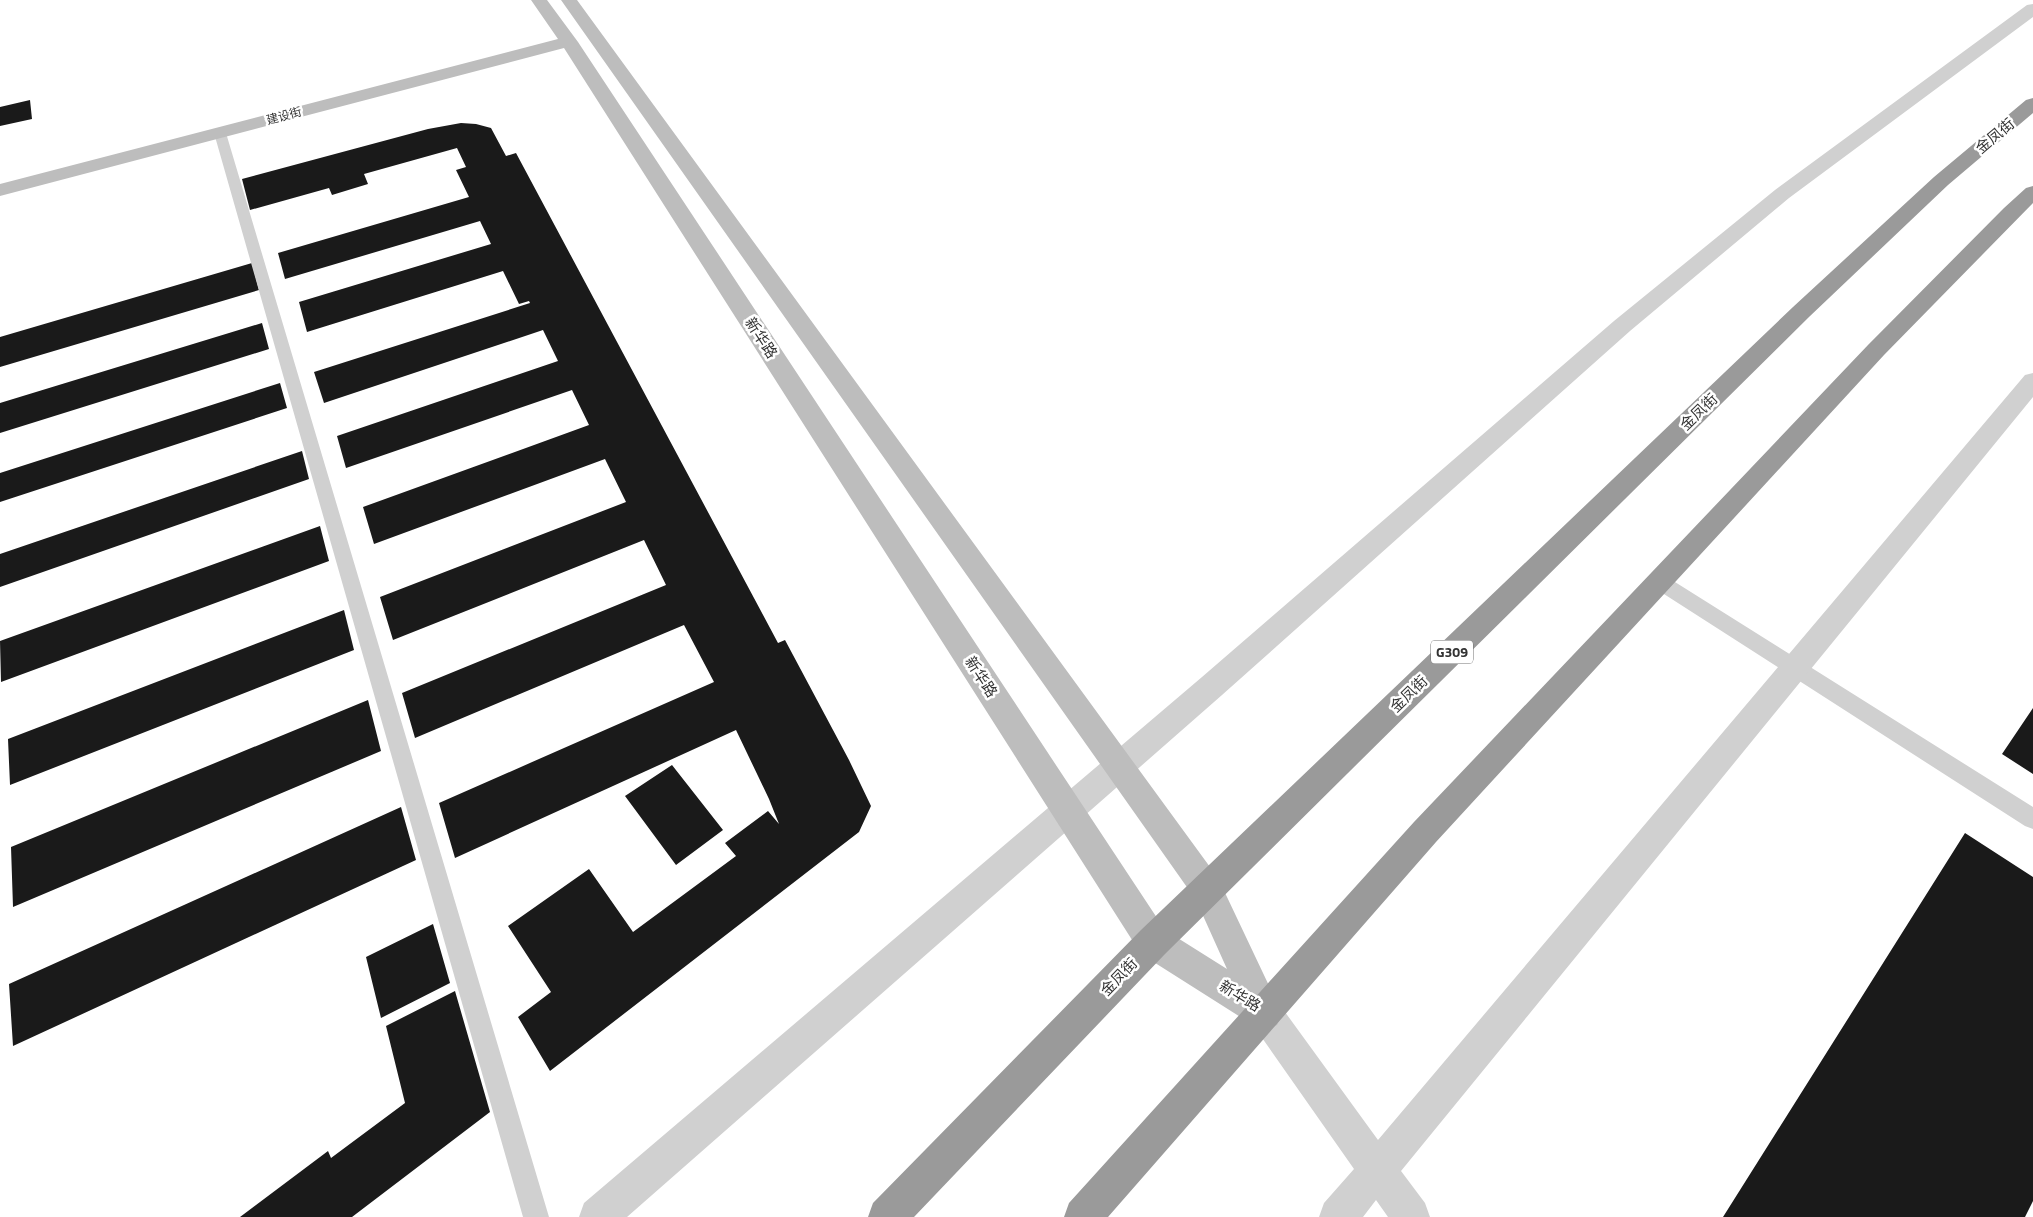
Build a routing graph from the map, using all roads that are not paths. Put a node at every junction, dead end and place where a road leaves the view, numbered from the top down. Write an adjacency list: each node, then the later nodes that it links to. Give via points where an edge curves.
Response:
1 (539, 0): 4 (main road, 新华路)
2 (570, 0): 12 (main road, 新华路)
3 (2033, 8): 12 (street, via 1782,194 1622,326)
4 (569, 42): 6 (main road, 建设街); 13 (main road, 新华路)
5 (2033, 104): 15 (highway, 金凤街 / G309, via 1940,182 1801,312)
6 (220, 133): 7 (main road, 建设街); 19 (lane)
7 (0, 190)
8 (2033, 192): 10 (highway, via 1876,350)
9 (2033, 381): 11 (street)
10 (1660, 582): 11 (lane); 17 (highway, via 1426,832)
11 (1796, 668): 14 (lane); 18 (street)
12 (1119, 766): 13 (street); 15 (main road, 新华路)
13 (1068, 810): 16 (main road, 新华路); 20 (street)
14 (2033, 819)
15 (1207, 889): 16 (highway, 金凤街 / G309); 17 (main road, 新华路)
16 (1153, 942): 17 (main road, 新华路); 21 (highway, 金凤街 / G309)
17 (1265, 1013): 18 (street); 22 (highway)
18 (1377, 1170): 23 (street); 24 (street)
19 (536, 1217)
20 (598, 1217)
21 (886, 1217)
22 (1083, 1217)
23 (1338, 1217)
24 (1411, 1217)

